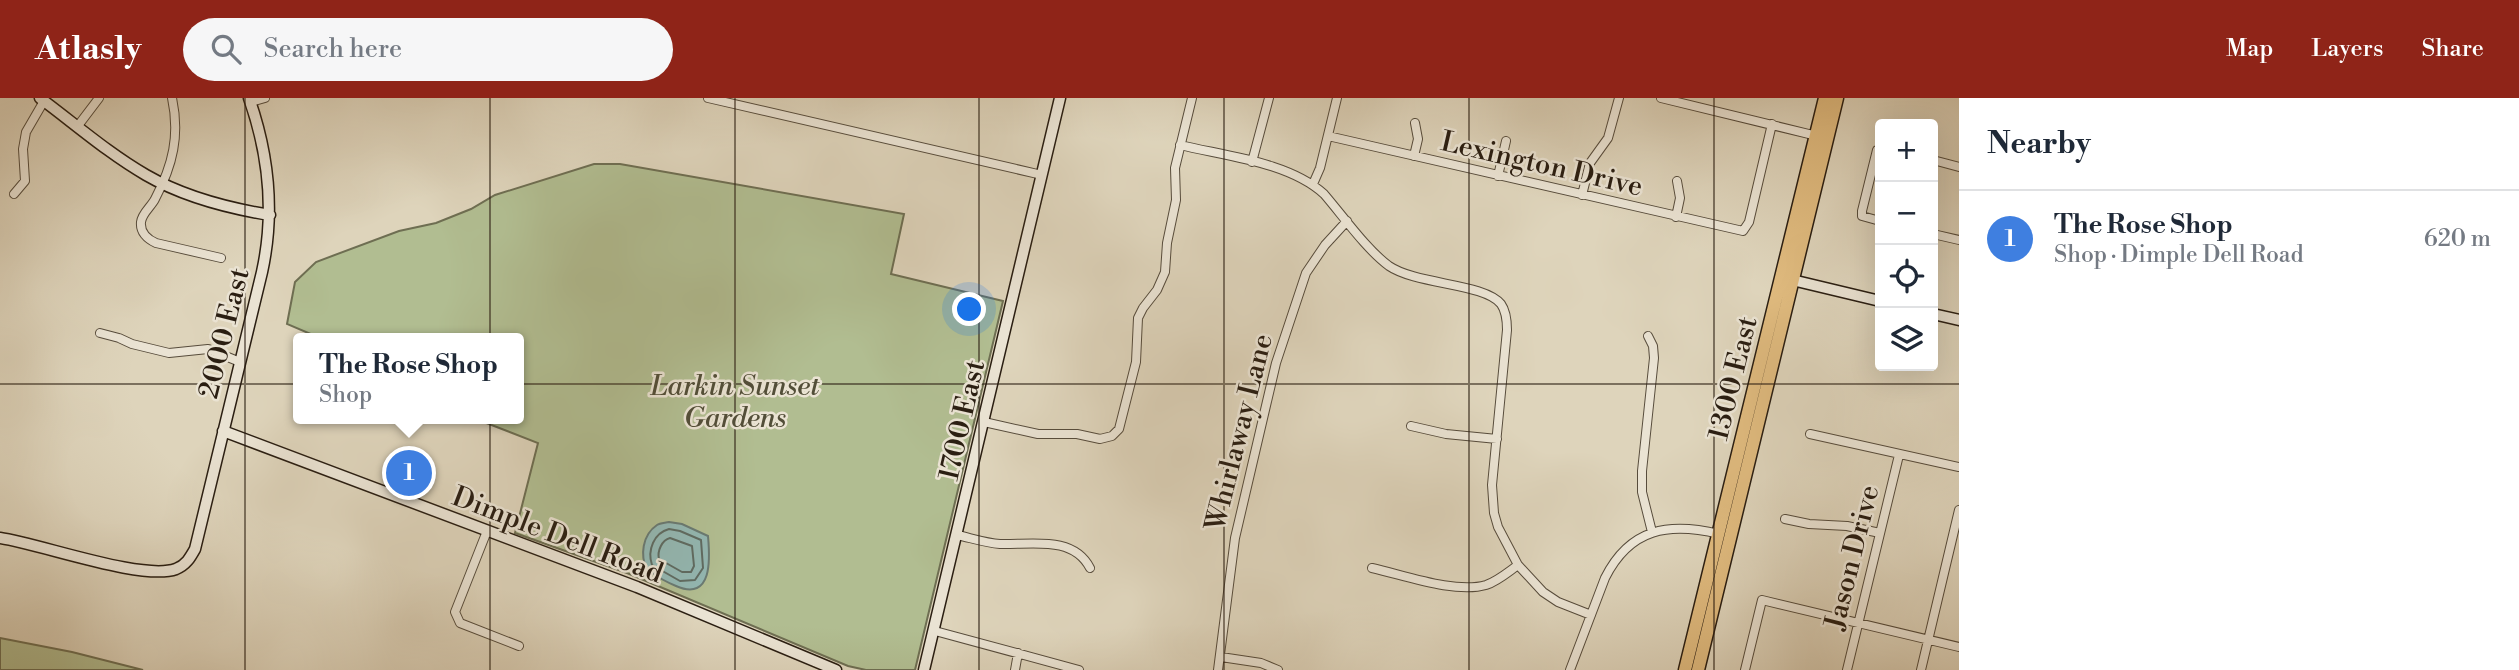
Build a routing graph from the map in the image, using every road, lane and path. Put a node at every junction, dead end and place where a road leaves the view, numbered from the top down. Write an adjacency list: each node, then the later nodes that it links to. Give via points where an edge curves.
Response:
1 (99, 98): 19 (street)
2 (172, 98): 32 (street, via 176,142)
3 (265, 98): 14 (street)
4 (708, 98): 16 (street)
5 (1060, 98): 29 (street, 1700 East)
6 (1192, 98): 23 (street)
7 (1269, 98): 26 (street)
8 (1337, 98): 20 (street)
9 (1619, 98): 35 (street, via 1611,131 1590,163)
10 (1661, 98): 15 (street)
11 (1825, 98): 21 (main road, 1300 East)
12 (1837, 98): 21 (main road, 1300 East)
13 (42, 99): 19 (street); 34 (street, via 26,132 25,181)
14 (250, 100): 36 (street, 2000 East, via 264,156)
15 (1691, 101): 18 (street)
16 (745, 102): 29 (street)
17 (1415, 123): 24 (street)
18 (1772, 124): 21 (street); 37 (street, Lexington Drive, via 1745,230)
19 (77, 127): 32 (street)
20 (1328, 136): 24 (street, Lexington Drive); 33 (street)
21 (1822, 136): 43 (main road, 1300 East)
22 (1506, 141): 30 (street)
23 (1180, 145): 26 (street); 50 (street, via 1174,175 1176,209 1165,272 1139,318 1136,362 1119,429 1100,439 1026,432)
24 (1414, 156): 30 (street, Lexington Drive)
25 (1938, 161): 28 (street)
26 (1252, 162): 33 (street)
27 (1875, 163): 38 (street, via 1862,206 1862,216)
28 (1959, 167)
29 (1042, 175): 50 (street, 1700 East)
30 (1498, 176): 35 (street, Lexington Drive)
31 (1677, 180): 37 (street)
32 (162, 184): 36 (street, via 203,200); 42 (street, via 142,216 145,235 156,243)
33 (1313, 184): 39 (street)
34 (14, 194)
35 (1582, 195): 37 (street, Lexington Drive)
36 (270, 215): 49 (street, 2000 East, via 262,272)
37 (1676, 217)
38 (1875, 220)
39 (1347, 221): 54 (street, via 1397,271 1482,293 1501,304 1507,330); 76 (street, Whirlaway Lane, via 1306,273 1276,363 1235,538)
40 (1938, 235): 41 (street)
41 (1959, 240)
42 (220, 258)
43 (1787, 279): 44 (street); 62 (main road, 1300 East); 68 (main road, 1300 East)
44 (1875, 300)
45 (1938, 315): 46 (street)
46 (1959, 320)
47 (100, 333): 49 (street, via 169,352 208,349)
48 (1648, 336): 60 (street, via 1654,358 1642,492)
49 (240, 362): 52 (street, 2000 East)
50 (984, 422): 63 (street, 1700 East)
51 (1411, 426): 54 (street)
52 (223, 431): 59 (street, Dimple Dell Road); 64 (street, 2000 East, via 195,549 176,569 134,569)
53 (1810, 434): 55 (street)
54 (1497, 439): 65 (street, via 1494,513 1503,541)
55 (1899, 455): 56 (street); 61 (street, Jason Drive)
56 (1959, 467)
57 (1959, 510): 72 (street)
58 (1786, 519): 61 (street)
59 (487, 531): 73 (street, via 455,612 460,623); 77 (street, Dimple Dell Road)
60 (1652, 532): 62 (street, via 1689,528); 69 (street, via 1618,556)
61 (1880, 533): 70 (street, Jason Drive)
62 (1719, 534): 68 (main road, via 1725,541); 84 (main road, 1300 East)
63 (957, 535): 66 (street, via 1000,544 1047,543 1079,553); 71 (street, 1700 East)
64 (0, 538)
65 (1518, 565): 67 (street, via 1486,585 1471,587); 69 (street, via 1543,592)
66 (1090, 568)
67 (1372, 568)
68 (1716, 598): 85 (main road, 1300 East)
69 (1591, 615): 83 (street)
70 (1859, 623): 72 (street); 86 (street, via 1762,600); 87 (street, Jason Drive)
71 (935, 631): 75 (street); 78 (street, 1700 East)
72 (1928, 640): 74 (street); 88 (street)
73 (519, 646)
74 (1959, 647)
75 (1018, 653): 79 (street); 80 (street)
76 (1221, 657): 81 (street, Whirlaway Lane); 82 (street)
77 (836, 670)
78 (924, 670)
79 (1015, 670)
80 (1079, 670)
81 (1218, 670)
82 (1278, 670)
83 (1570, 670)
84 (1685, 670)
85 (1698, 670)
86 (1745, 670)
87 (1847, 670)
88 (1921, 670)

